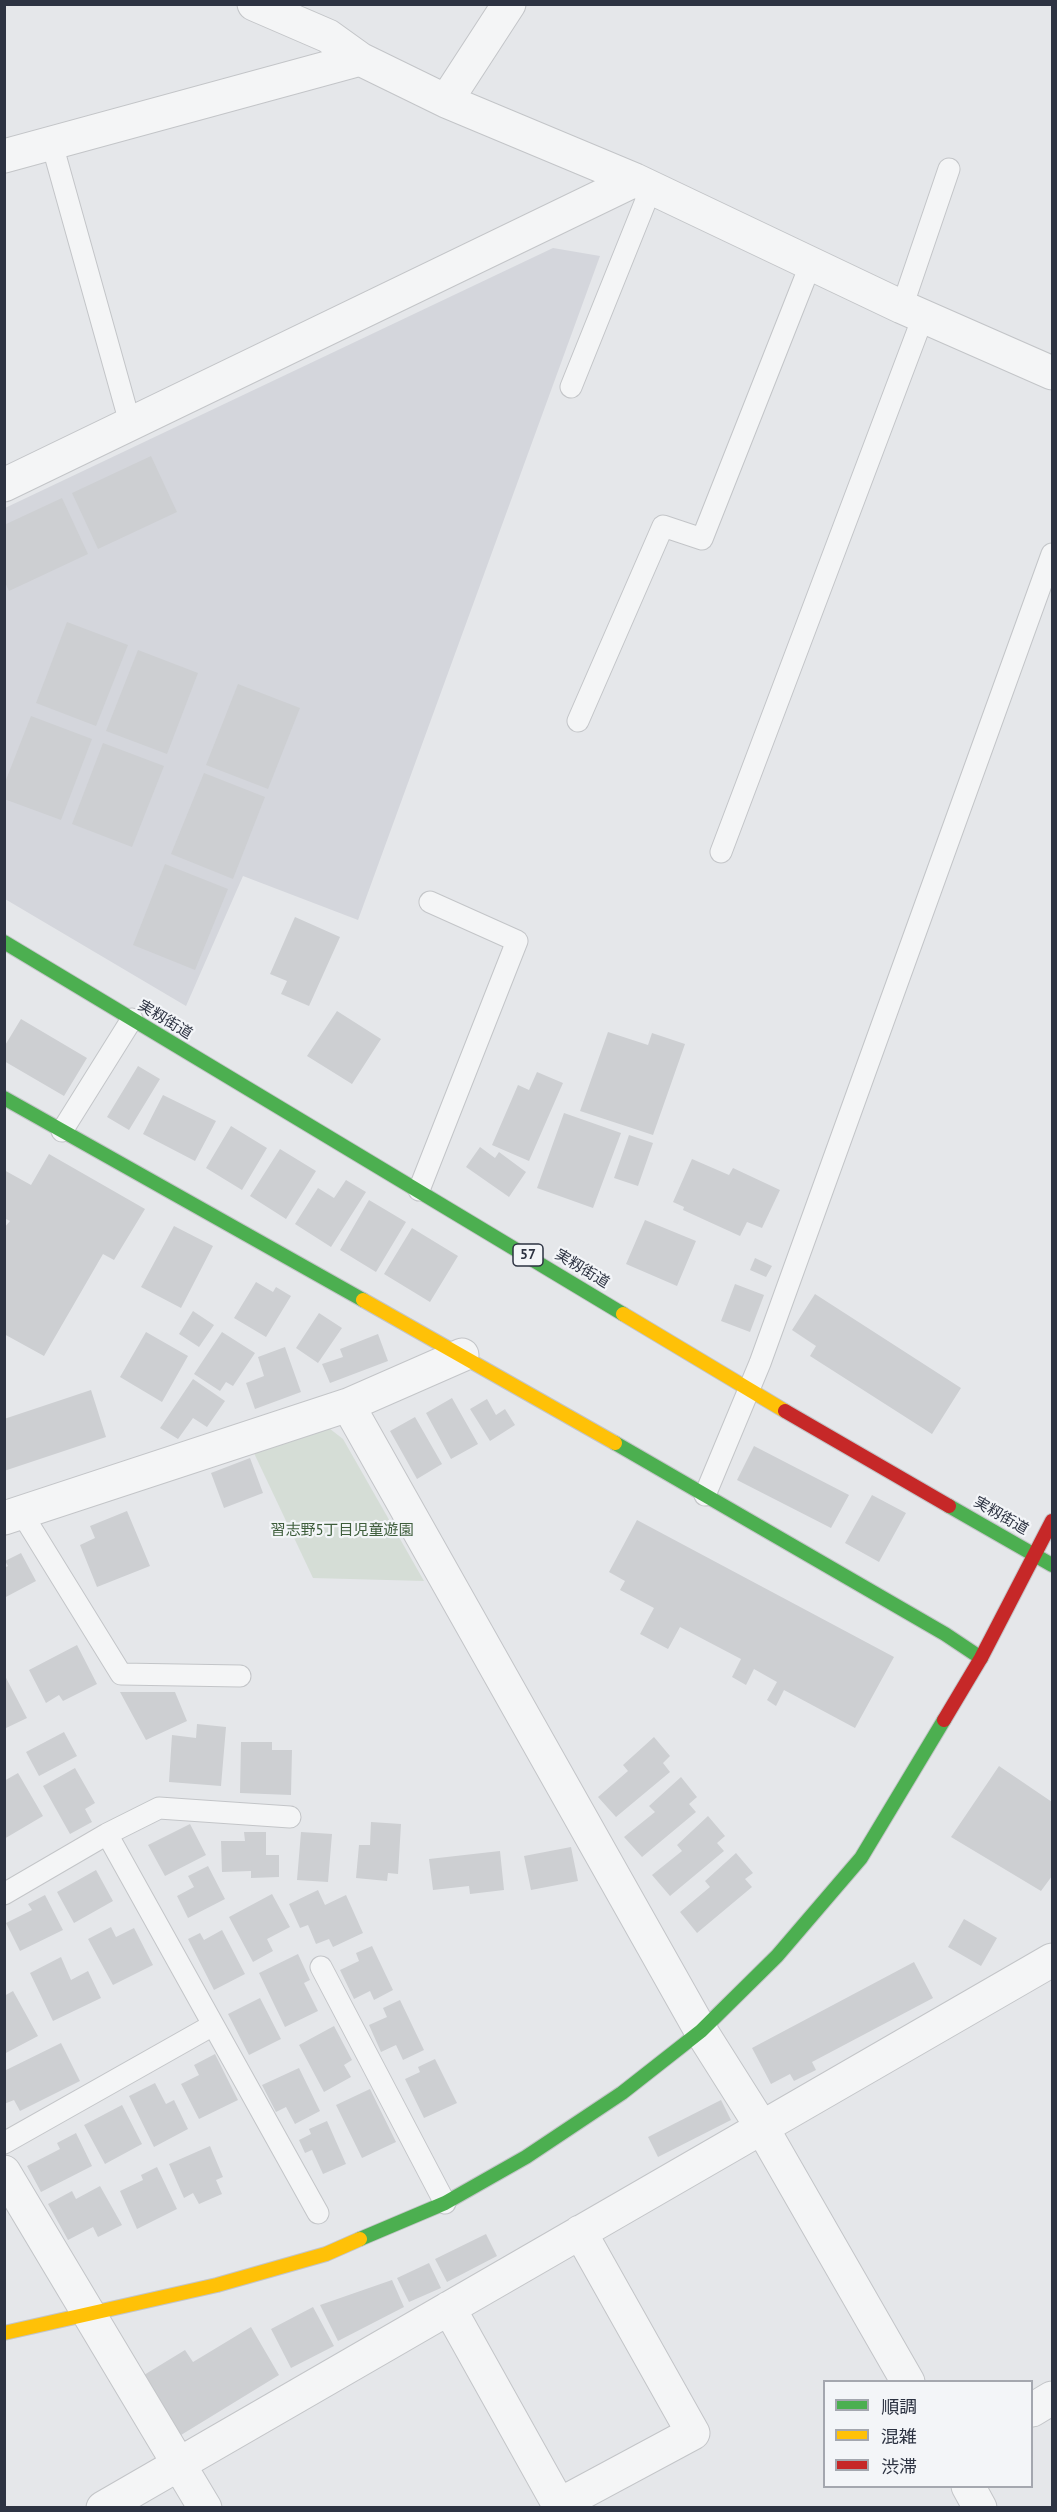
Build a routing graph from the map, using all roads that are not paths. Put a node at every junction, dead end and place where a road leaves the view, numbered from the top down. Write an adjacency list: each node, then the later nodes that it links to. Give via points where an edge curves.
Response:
1 (254, 4): 3 (street, via 328,36)
2 (509, 4): 4 (street)
3 (360, 59): 4 (street); 5 (street)
4 (446, 101): 8 (street)
5 (52, 144): 6 (street); 13 (lane)
6 (4, 156)
7 (949, 168): 10 (lane)
8 (643, 184): 9 (street); 12 (lane); 13 (street)
9 (811, 263): 10 (street); 16 (lane, via 702,539 663,526)
10 (912, 312): 11 (street); 17 (lane)
11 (1053, 373)
12 (571, 387)
13 (130, 423): 14 (street)
14 (4, 485)
15 (1053, 554): 25 (lane)
16 (578, 721)
17 (722, 852)
18 (430, 902): 23 (lane, via 517,941)
19 (4, 942): 20 (street, 実籾街道 / 57)
20 (132, 1019): 22 (lane); 23 (street, 実籾街道 / 57)
21 (4, 1098): 22 (street)
22 (62, 1131): 24 (street)
23 (419, 1190): 25 (street, 実籾街道 / 57)
24 (462, 1354): 26 (street); 27 (street)
25 (749, 1390): 27 (lane); 30 (street, 実籾街道 / 57)
26 (348, 1405): 28 (street); 40 (street)
27 (705, 1495): 32 (street)
28 (13, 1515): 33 (lane, via 121,1674)
29 (1053, 1521): 30 (street)
30 (1036, 1556): 31 (street, 実籾街道 / 57); 32 (street)
31 (1053, 1565)
32 (981, 1658): 40 (street, via 861,1858 777,1956)
33 (240, 1676)
34 (290, 1817): 35 (lane, via 159,1808)
35 (106, 1834): 36 (lane); 39 (lane)
36 (4, 1894)
37 (1052, 1962): 41 (street)
38 (321, 1967): 44 (lane)
39 (213, 2025): 42 (lane); 45 (lane)
40 (700, 2031): 41 (street); 44 (street, via 613,2099 526,2157)
41 (761, 2126): 46 (street); 50 (street)
42 (4, 2143)
43 (4, 2172): 48 (street)
44 (445, 2203): 48 (street, via 326,2254 217,2285)
45 (318, 2213)
46 (580, 2232): 47 (street); 47 (street, via 693,2433 559,2505)
47 (449, 2308): 53 (street)
48 (89, 2314): 49 (street); 53 (street)
49 (4, 2333)
50 (907, 2380)
51 (1053, 2398): 52 (street)
52 (1033, 2409)
53 (180, 2464): 55 (street); 56 (street)
54 (969, 2488): 57 (street)
55 (103, 2508)
56 (205, 2508)
57 (980, 2508)

